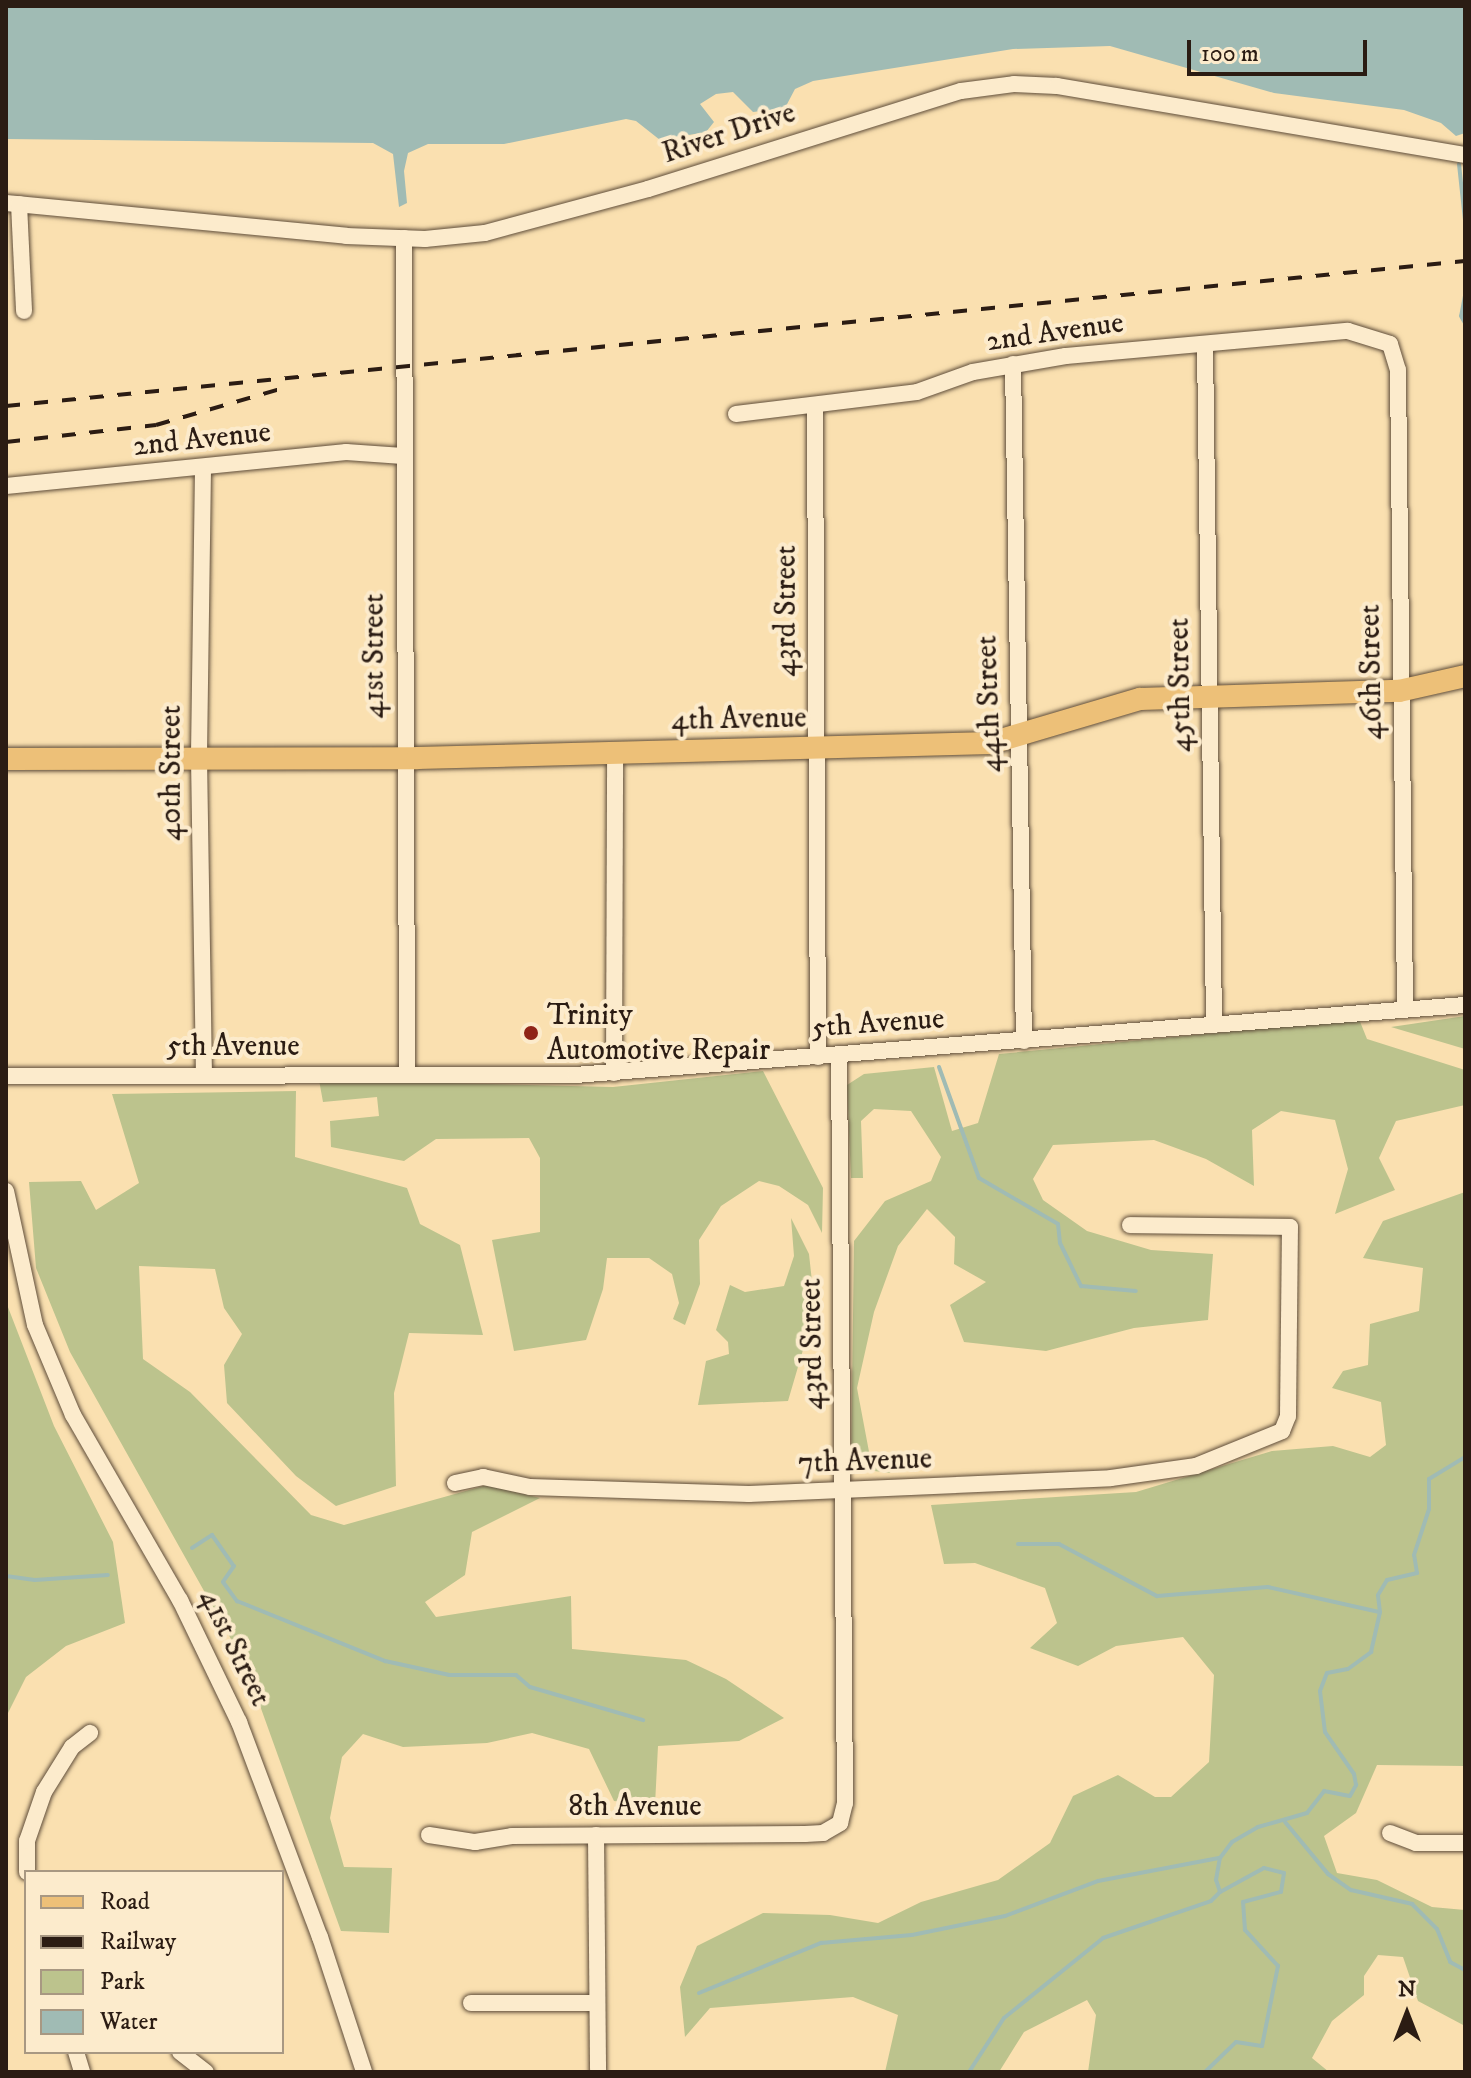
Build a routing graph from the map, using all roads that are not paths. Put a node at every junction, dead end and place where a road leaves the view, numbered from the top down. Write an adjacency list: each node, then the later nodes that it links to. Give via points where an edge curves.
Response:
1 (1465, 155): 4 (street, River Drive, via 1057,86 1000,85 961,91 648,189 485,233)
2 (12, 204): 3 (street, River Drive); 6 (street)
3 (196, 221): 4 (street, River Drive); 5 (street)
4 (404, 238): 12 (street, 41st Street)
5 (195, 239)
6 (24, 311)
7 (1384, 339): 8 (street, 2nd Avenue, via 1348,331); 16 (street, 46th Street, via 1396,353 1398,370)
8 (1205, 345): 9 (street, 2nd Avenue); 17 (street, 45th Street)
9 (1013, 364): 10 (street, 2nd Avenue, via 917,392); 18 (street, 44th Street)
10 (815, 405): 11 (street, 2nd Avenue); 19 (street, 43rd Street)
11 (736, 414)
12 (403, 456): 13 (street, 2nd Avenue, via 346,452); 22 (street, 41st Street)
13 (203, 469): 14 (street, 2nd Avenue); 21 (street, 40th Street)
14 (6, 486)
15 (1465, 676): 16 (main road, 4th Avenue)
16 (1399, 691): 17 (main road, 4th Avenue); 25 (street, 46th Street)
17 (1209, 695): 18 (main road, 4th Avenue, via 1140,699); 26 (street, 45th Street)
18 (1018, 737): 19 (main road, 4th Avenue, via 991,743); 27 (street, 44th Street)
19 (816, 748): 20 (main road, 4th Avenue); 29 (street, 43rd Street)
20 (615, 753): 22 (main road, 4th Avenue); 30 (street)
21 (199, 758): 22 (main road, 4th Avenue); 23 (main road, 4th Avenue); 33 (street, 40th Street)
22 (403, 758): 31 (street, 41st Street)
23 (6, 759)
24 (1465, 1005): 25 (street, 5th Avenue)
25 (1405, 1009): 26 (street, 5th Avenue)
26 (1214, 1025): 27 (street, 5th Avenue)
27 (1024, 1041): 28 (street, 5th Avenue)
28 (839, 1055): 29 (street, 5th Avenue); 38 (street, 43rd Street)
29 (818, 1057): 30 (street, 5th Avenue)
30 (614, 1073): 31 (street, 5th Avenue)
31 (407, 1074): 33 (street, 5th Avenue)
32 (6, 1076): 33 (street, 5th Avenue)
33 (204, 1076)
34 (6, 1191): 36 (street, 41st Street)
35 (1130, 1225): 38 (street, 7th Avenue, via 1290,1227 1286,1426 1273,1436 1170,1472)
36 (12, 1266): 50 (street, 41st Street, via 73,1415 180,1600 239,1722)
37 (455, 1483): 38 (street, 7th Avenue, via 483,1477 572,1489)
38 (843, 1492): 40 (street, 43rd Street, via 845,1803)
39 (90, 1733): 45 (street, via 72,1747 44,1792 27,1841)
40 (840, 1823): 43 (street, 8th Avenue, via 814,1833)
41 (1390, 1833): 44 (street, via 1416,1843)
42 (429, 1835): 43 (street, 8th Avenue, via 475,1842)
43 (596, 1835): 47 (street)
44 (1465, 1843)
45 (27, 1870)
46 (471, 2003): 47 (street)
47 (597, 2003): 51 (street)
48 (183, 2054): 49 (street)
49 (206, 2072)
50 (364, 2072)
51 (598, 2072)

